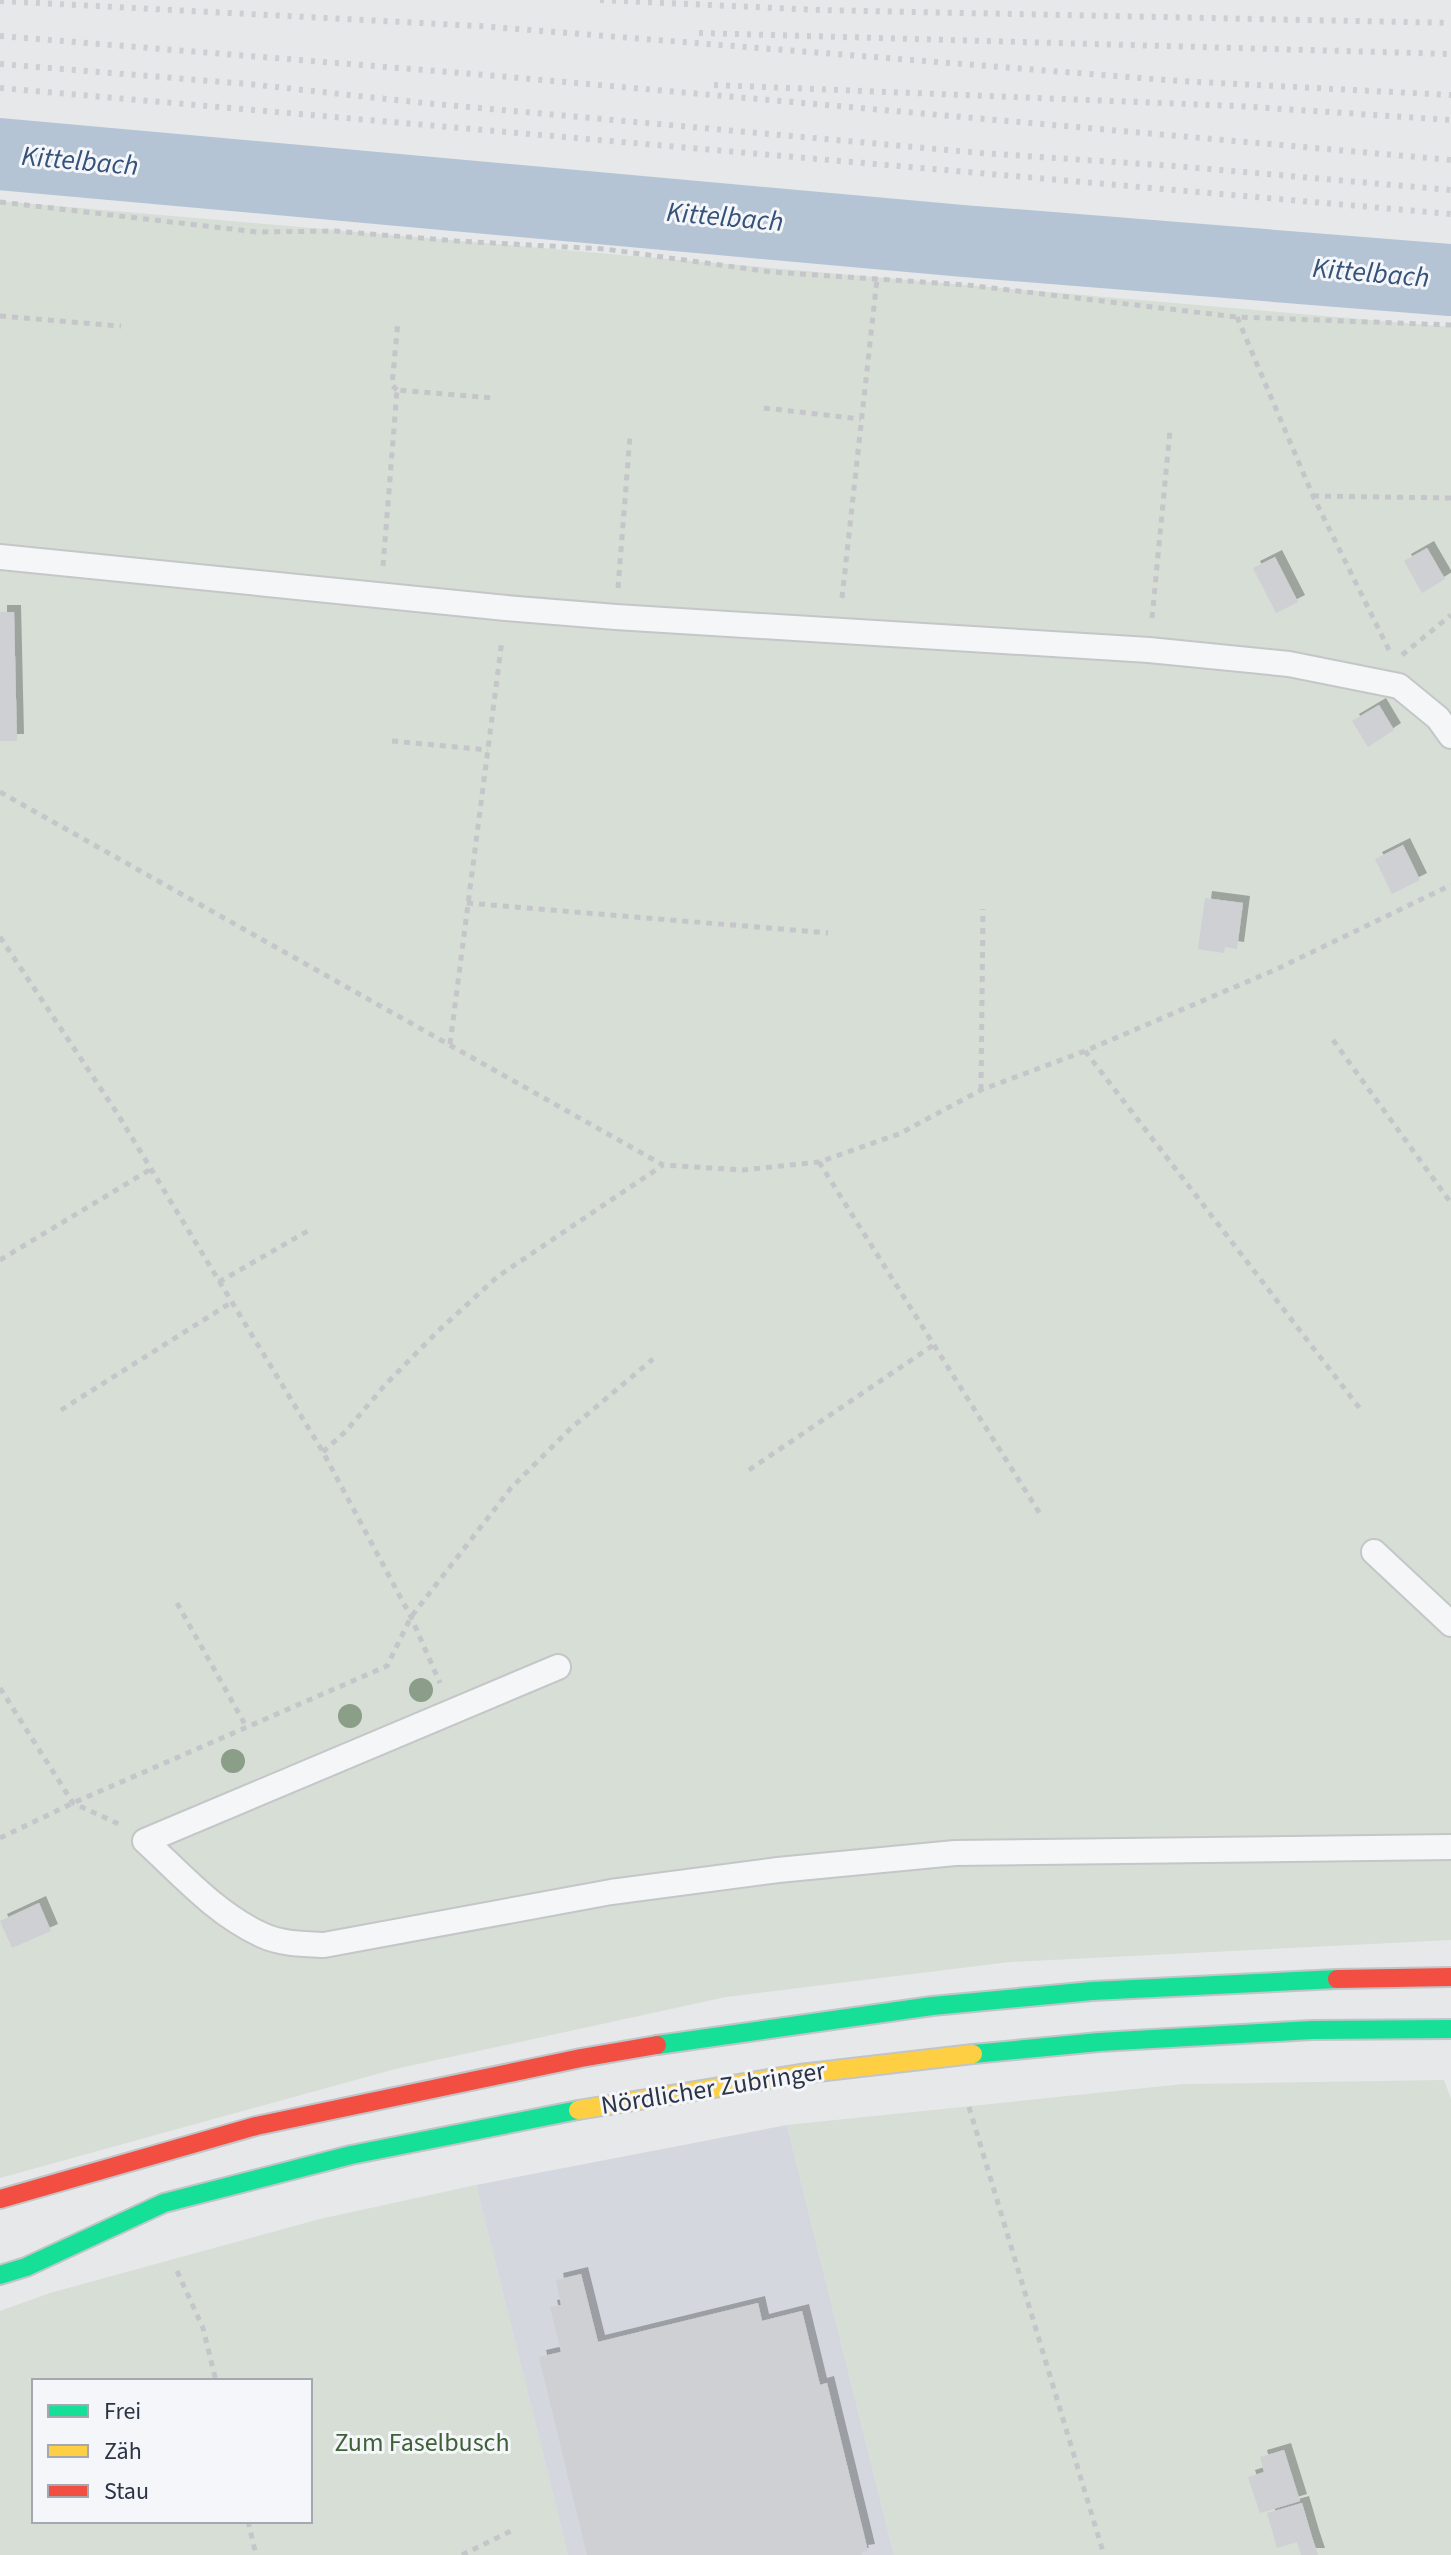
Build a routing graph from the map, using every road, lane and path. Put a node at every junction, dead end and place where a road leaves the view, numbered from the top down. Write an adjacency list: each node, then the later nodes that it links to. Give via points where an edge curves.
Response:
1 (0, 202): 2 (path, via 257,232 335,231 605,249 771,272)
2 (877, 279): 4 (path); 11 (path)
3 (0, 316): 7 (path)
4 (1237, 317): 6 (path); 14 (path)
5 (398, 321): 8 (path, via 392,385)
6 (1451, 325)
7 (121, 326)
8 (397, 390): 9 (path); 17 (path)
9 (492, 398)
10 (764, 408): 11 (path)
11 (861, 419): 21 (path)
12 (1170, 430): 22 (path)
13 (630, 436): 20 (path)
14 (1313, 496): 15 (path); 19 (path, via 1394,661)
15 (1451, 498)
16 (0, 557): 17 (lane)
17 (381, 596): 18 (lane)
18 (506, 608): 20 (lane); 25 (path)
19 (1451, 615)
20 (616, 617): 21 (lane)
21 (838, 631): 22 (lane)
22 (1149, 650): 23 (lane, via 1289,664 1399,686)
23 (1451, 736)
24 (392, 741): 25 (path)
25 (488, 750): 28 (path)
26 (0, 792): 33 (path)
27 (1451, 885): 34 (path, via 1277,969)
28 (467, 903): 30 (path); 33 (path)
29 (983, 909): 35 (path)
30 (828, 933)
31 (1, 940): 38 (path)
32 (1333, 1040): 39 (path)
33 (450, 1044): 37 (path)
34 (1085, 1051): 35 (path); 47 (path)
35 (981, 1090): 36 (path, via 899,1134)
36 (819, 1162): 37 (path, via 743,1170); 44 (path)
37 (663, 1165): 48 (path, via 497,1277)
38 (151, 1169): 41 (path); 42 (path)
39 (1451, 1203)
40 (311, 1229): 42 (path)
41 (0, 1260)
42 (219, 1282): 43 (path)
43 (232, 1302): 46 (path); 48 (path)
44 (935, 1344): 49 (path); 50 (path)
45 (653, 1359): 53 (path, via 571,1428 511,1488)
46 (61, 1410)
47 (1361, 1410)
48 (323, 1452): 53 (path)
49 (749, 1470)
50 (1042, 1517)
51 (1374, 1552): 54 (lane)
52 (177, 1603): 58 (path)
53 (411, 1617): 57 (path); 58 (path, via 387,1666)
54 (1451, 1624)
55 (558, 1667): 57 (lane)
56 (0, 1688): 59 (path)
57 (452, 1711): 61 (lane)
58 (247, 1728): 59 (path)
59 (73, 1803): 60 (path); 61 (path)
60 (0, 1838)
61 (145, 1841): 62 (lane, via 216,1907 263,1936 324,1945 611,1892 955,1853)
62 (1451, 1847)
63 (1451, 1977): 66 (main road, Nördlicher Zubringer, via 1092,1991 932,2006 697,2038 256,2126)
64 (1451, 2029): 67 (main road, Nördlicher Zubringer, via 1312,2030 1099,2042 800,2074 611,2103 366,2152)
65 (969, 2107): 76 (path)
66 (0, 2199)
67 (164, 2203): 68 (main road); 70 (main road, Nördlicher Zubringer)
68 (60, 2230)
69 (177, 2271): 71 (path, via 203,2328)
70 (0, 2275)
71 (216, 2379)
72 (248, 2523): 74 (path)
73 (513, 2530): 75 (path)
74 (256, 2555)
75 (462, 2555)
76 (1104, 2555)

